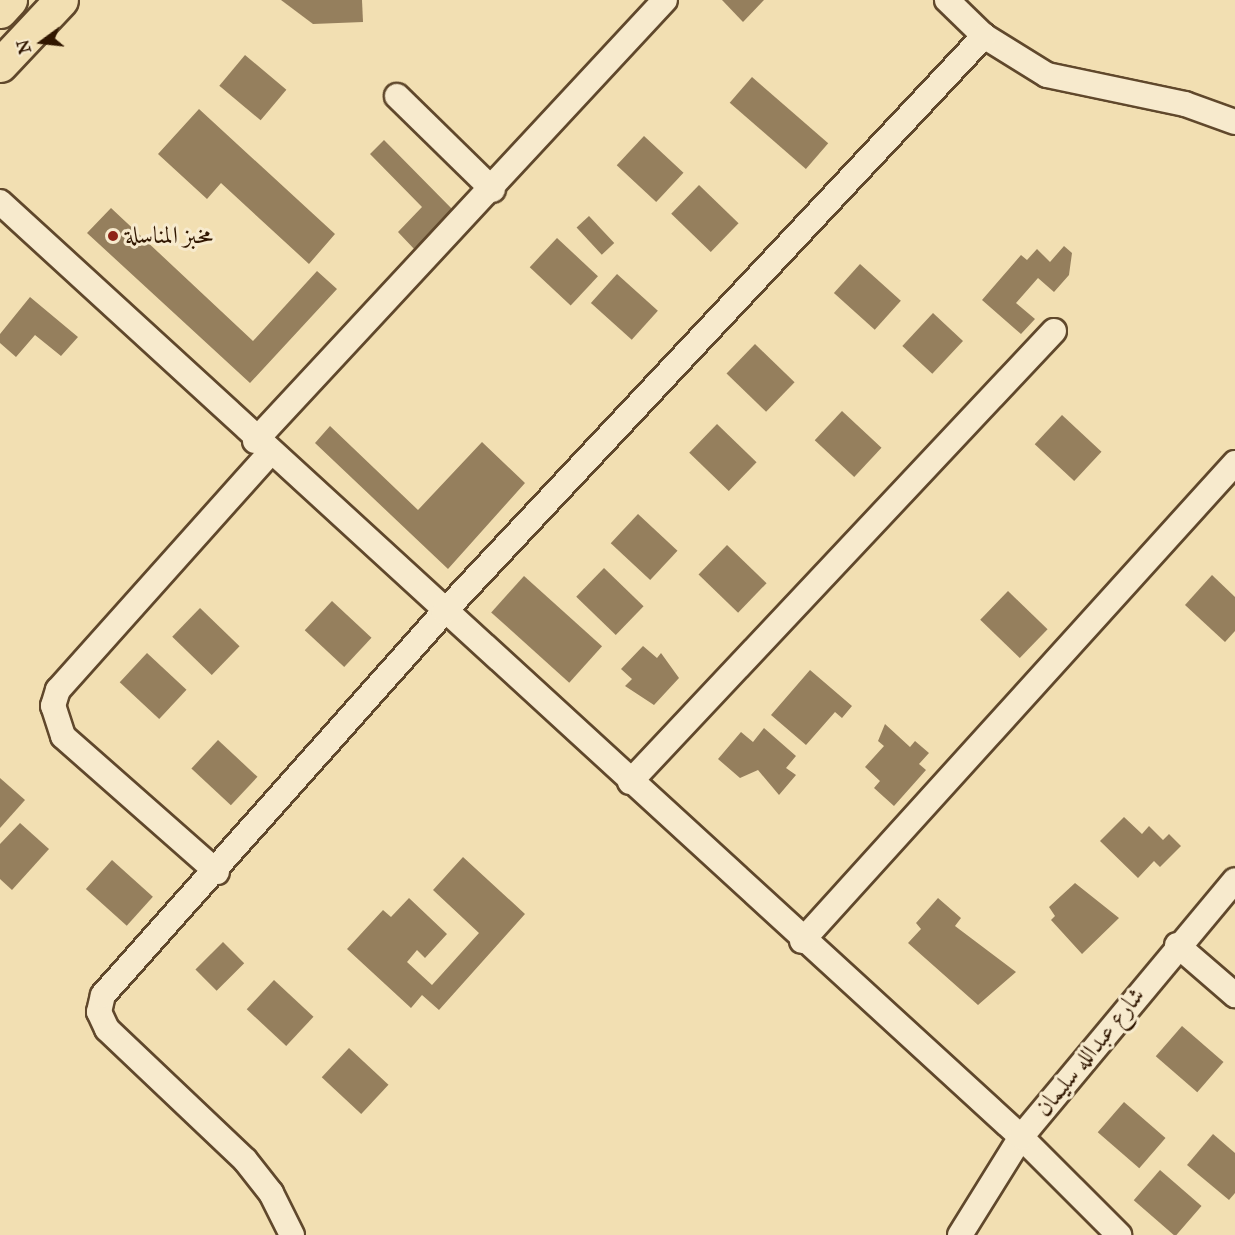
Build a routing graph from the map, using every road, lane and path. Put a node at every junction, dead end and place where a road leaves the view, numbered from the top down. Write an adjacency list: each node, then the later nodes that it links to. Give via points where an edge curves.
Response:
1 (10, 0): 5 (highway)
2 (61, 0): 7 (highway)
3 (947, 0): 6 (street)
4 (662, 1): 10 (street)
5 (0, 11)
6 (984, 36): 9 (street, via 1047,75 1185,104); 15 (street)
7 (0, 65)
8 (397, 96): 10 (street)
9 (1235, 122)
10 (494, 190): 13 (street)
11 (0, 202): 13 (street)
12 (1054, 331): 16 (street)
13 (262, 448): 15 (street); 17 (street, via 58,690 53,706 63,736)
14 (1235, 463): 19 (street)
15 (444, 612): 16 (street); 17 (street)
16 (630, 782): 19 (street)
17 (217, 872): 23 (street, via 103,995 99,1012 107,1029 245,1160)
18 (1235, 880): 20 (street, شارع عبدالله سليمان)
19 (801, 940): 22 (street)
20 (1177, 945): 21 (street); 22 (street, شارع عبدالله سليمان)
21 (1235, 995)
22 (1021, 1137): 24 (street, شارع عبدالله سليمان); 25 (street)
23 (292, 1235)
24 (960, 1235)
25 (1119, 1235)

